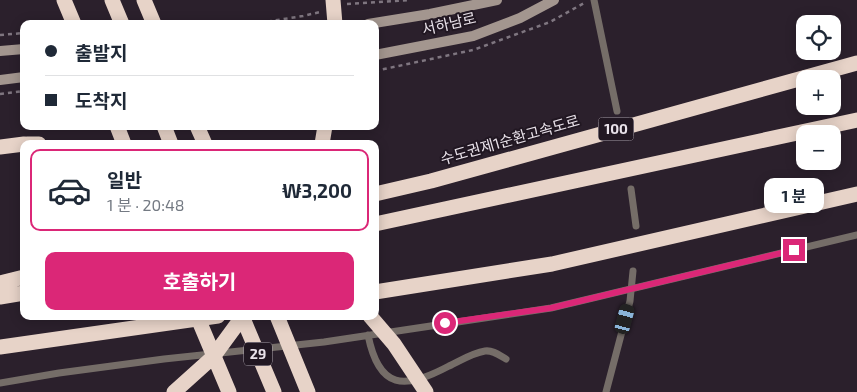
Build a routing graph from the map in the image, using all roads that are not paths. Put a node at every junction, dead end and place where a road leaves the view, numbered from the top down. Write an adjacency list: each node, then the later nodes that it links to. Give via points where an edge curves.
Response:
1 (112, 0): 9 (highway)
2 (144, 0): 10 (highway)
3 (333, 0): 11 (highway, bridge)
4 (497, 0): 12 (main road, 서하남로)
5 (554, 0): 15 (main road, 서하남로, via 520,18 472,36)
6 (594, 0): 19 (lane)
7 (66, 4): 8 (highway)
8 (72, 20)
9 (120, 20)
10 (152, 20)
11 (336, 20)
12 (379, 22)
13 (20, 49): 14 (main road)
14 (0, 51)
15 (379, 54)
16 (857, 63): 24 (highway, 수도권제1순환고속도로 / 100)
17 (20, 78): 18 (main road)
18 (0, 80)
19 (617, 110)
20 (857, 120): 26 (highway)
21 (20, 145): 22 (highway)
22 (0, 147)
23 (631, 189): 27 (lane)
24 (379, 193)
25 (857, 194): 33 (highway, via 552,264)
26 (379, 223)
27 (636, 226)
28 (857, 236): 32 (lane)
29 (633, 271): 32 (lane)
30 (20, 278): 31 (highway)
31 (0, 283)
32 (631, 289): 42 (lane, via 551,308); 51 (lane)
33 (379, 291)
34 (20, 293): 35 (highway)
35 (0, 297)
36 (190, 320): 43 (highway)
37 (199, 320): 47 (highway, bridge)
38 (240, 320): 46 (highway, bridge, via 213,357)
39 (245, 320): 48 (highway, 29, bridge)
40 (279, 320): 49 (highway, 29, bridge)
41 (373, 320): 50 (highway, bridge)
42 (368, 335): 44 (lane, via 372,354 381,371 394,381 411,382 486,351); 45 (lane)
43 (0, 347)
44 (506, 359)
45 (0, 382)
46 (174, 392)
47 (229, 392)
48 (274, 392)
49 (308, 392)
50 (426, 392)
51 (606, 392)

